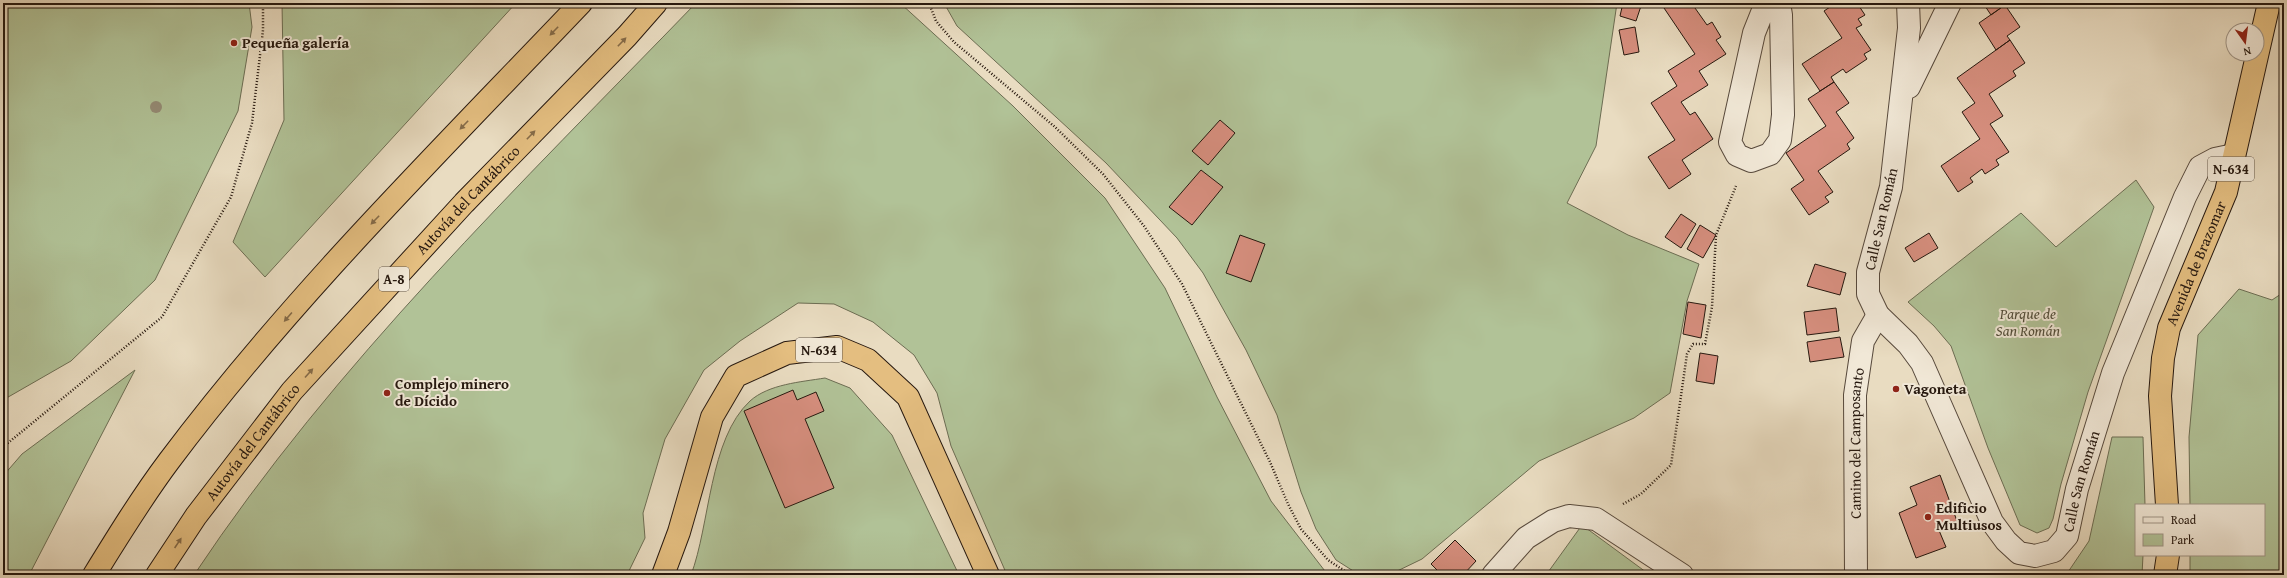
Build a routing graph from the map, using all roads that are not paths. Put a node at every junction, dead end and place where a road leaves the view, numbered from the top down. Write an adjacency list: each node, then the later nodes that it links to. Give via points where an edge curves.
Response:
1 (581, 3): 13 (highway, one-way to 13, via 362,233 232,380 168,462)
2 (656, 3): 14 (highway, Autovía del Cantábrico / A-8, one-way to 2, via 196,516 292,391 464,204)
3 (1766, 3): 4 (street, via 1754,33 1730,142 1737,155 1751,162 1770,154 1780,140 1783,115)
4 (1779, 3)
5 (1908, 3): 8 (street, Calle San Román, via 1909,28)
6 (1950, 3): 8 (street, Calle San Román)
7 (2269, 3): 9 (highway, Avenida de Brazomar / N-634)
8 (1902, 101): 10 (street, Calle San Román, via 1891,187 1868,272 1868,294)
9 (2234, 155): 10 (street, Calle San Román, via 2215,159 2200,167 2185,197 2113,373 2077,489 2067,536 2054,550 2035,556 2019,553 2006,541 1992,522 1922,363 1908,344); 11 (highway, Avenida de Brazomar / N-634, via 2226,192 2169,328 2163,358 2160,396)
10 (1878, 315): 19 (street, Camino del Camposanto, via 1863,341 1855,394)
11 (2166, 504)
12 (2168, 556): 20 (highway)
13 (94, 575)
14 (157, 575)
15 (663, 575): 16 (highway, N-634, via 712,417 736,376 787,353 837,347 868,360 908,396)
16 (988, 575)
17 (1493, 575): 18 (street, via 1526,538 1552,521 1569,516 1596,519)
18 (1682, 575)
19 (1856, 575)
20 (2165, 575)

